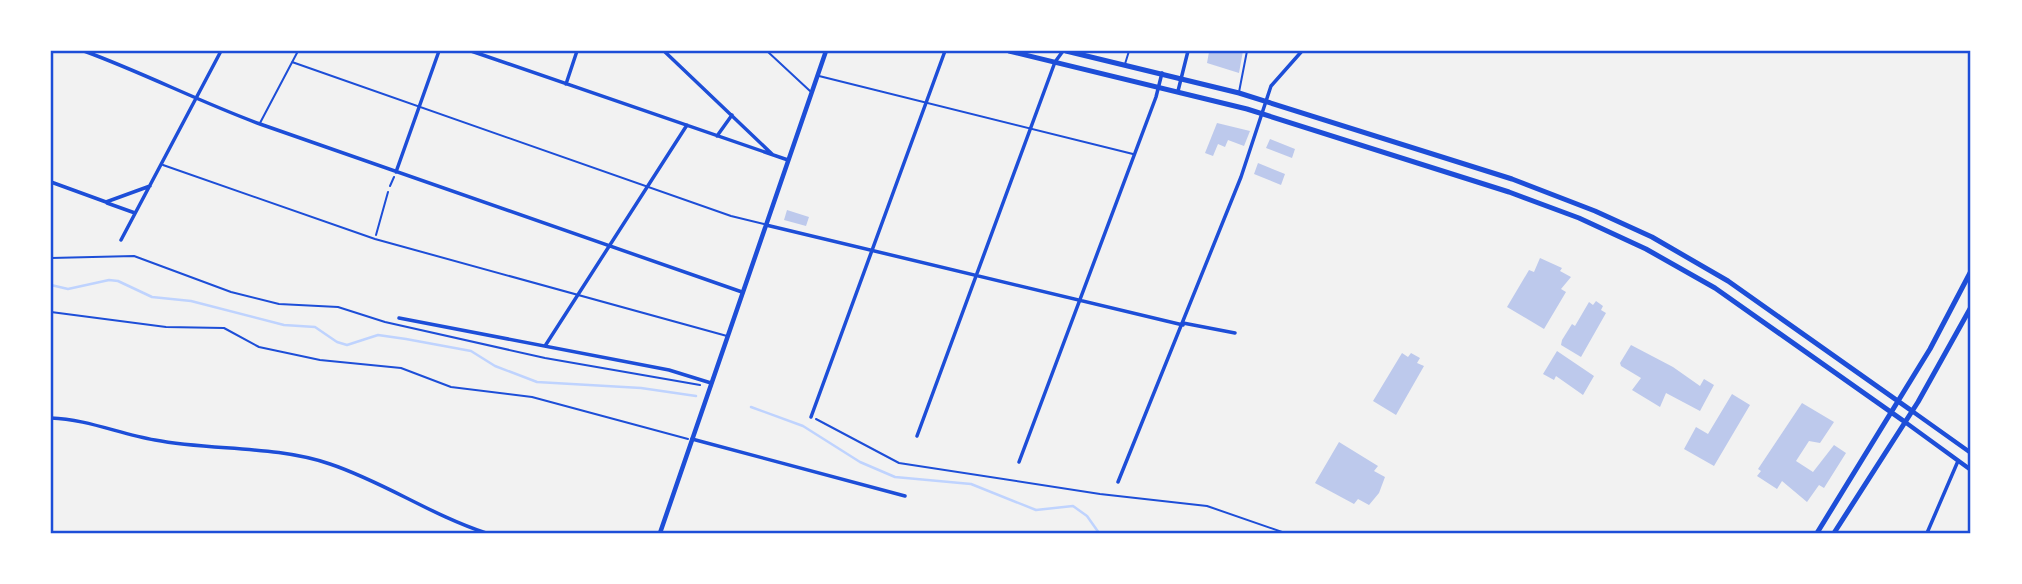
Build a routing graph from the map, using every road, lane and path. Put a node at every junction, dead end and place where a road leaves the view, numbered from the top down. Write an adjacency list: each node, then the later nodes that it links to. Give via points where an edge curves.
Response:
1 (84, 51): 28 (street)
2 (222, 51): 28 (street)
3 (298, 51): 17 (lane)
4 (439, 51): 31 (street)
5 (471, 51): 23 (street)
6 (578, 51): 23 (street)
7 (664, 51): 33 (street)
8 (767, 51): 26 (lane)
9 (826, 51): 21 (street)
10 (945, 51): 30 (street)
11 (1009, 51): 18 (main road)
12 (1065, 51): 18 (street); 19 (main road)
13 (1129, 51): 19 (lane)
14 (1188, 51): 22 (street)
15 (1247, 51): 27 (lane)
16 (1302, 51): 29 (street, via 1271,86)
17 (292, 62): 31 (lane); 34 (lane)
18 (1055, 62): 24 (main road); 36 (street)
19 (1125, 65): 20 (main road)
20 (1162, 73): 22 (main road); 24 (street)
21 (818, 75): 26 (street); 30 (lane)
22 (1182, 77): 25 (street); 27 (main road)
23 (566, 84): 35 (street)
24 (1158, 86): 25 (main road); 38 (street)
25 (1178, 91): 32 (main road)
26 (811, 93): 40 (street)
27 (1238, 93): 29 (main road)
28 (195, 100): 34 (street); 41 (street)
29 (1266, 102): 32 (street); 71 (main road, via 1525,184 1626,224 1728,281)
30 (925, 103): 36 (lane); 54 (street)
31 (419, 107): 42 (street); 46 (lane)
32 (1263, 114): 65 (street); 73 (main road, via 1546,205 1626,239 1733,300)
33 (732, 115): 37 (street); 39 (street)
34 (260, 124): 42 (street)
35 (687, 125): 37 (street); 46 (street)
36 (1031, 128): 38 (lane); 57 (street)
37 (717, 136): 39 (street)
38 (1134, 154): 60 (street)
39 (774, 155): 40 (street)
40 (788, 160): 50 (street)
41 (161, 164): 44 (street); 51 (lane)
42 (396, 172): 45 (path); 53 (street)
43 (51, 182): 48 (street)
44 (150, 186): 48 (street); 49 (street)
45 (390, 186)
46 (648, 186): 50 (lane); 53 (street)
47 (388, 192): 51 (path)
48 (106, 202): 49 (street)
49 (135, 213): 52 (street)
50 (766, 225): 54 (street); 58 (street)
51 (375, 239): 59 (lane)
52 (121, 240)
53 (609, 245): 58 (street); 59 (street)
54 (870, 249): 57 (street); 74 (street)
55 (51, 258): 70 (path, via 134,256 230,292 279,304 338,307 545,358)
56 (1971, 271): 71 (main road)
57 (975, 274): 60 (street); 77 (street)
58 (743, 292): 67 (street)
59 (579, 293): 67 (lane); 68 (street)
60 (1079, 300): 65 (street); 81 (street)
61 (1971, 307): 64 (main road)
62 (51, 312): 78 (path, via 166,327 224,328 259,347 320,360 401,368 452,387 532,397)
63 (399, 318): 68 (street)
64 (1969, 318): 72 (main road)
65 (1183, 324): 66 (street); 83 (street)
66 (1235, 333)
67 (728, 336): 69 (street)
68 (545, 346): 69 (street, via 670,370)
69 (711, 383): 78 (street)
70 (704, 384)
71 (1899, 402): 72 (main road); 73 (main road)
72 (1912, 411): 76 (main road); 79 (street)
73 (1892, 413): 76 (main road); 88 (main road)
74 (811, 417): 87 (path, via 899,463 1207,506)
75 (51, 418): 85 (street, via 175,443 314,459)
76 (1905, 422): 80 (street); 89 (main road)
77 (917, 436)
78 (692, 439): 84 (street); 86 (street)
79 (1971, 453)
80 (1958, 461): 82 (street); 90 (street)
81 (1019, 462)
82 (1971, 470)
83 (1118, 482)
84 (905, 496)
85 (486, 533)
86 (660, 533)
87 (1285, 533)
88 (1817, 533)
89 (1834, 533)
90 (1927, 533)

